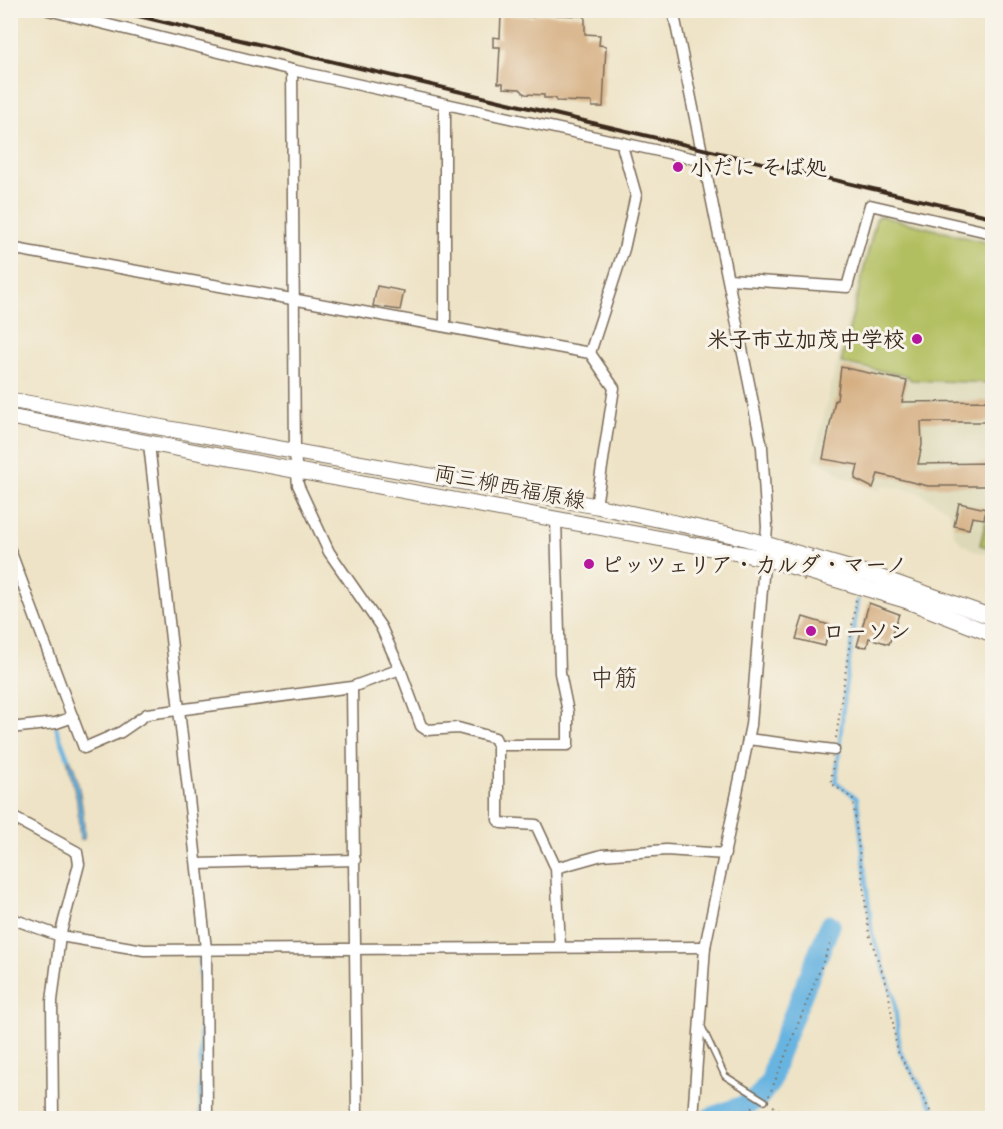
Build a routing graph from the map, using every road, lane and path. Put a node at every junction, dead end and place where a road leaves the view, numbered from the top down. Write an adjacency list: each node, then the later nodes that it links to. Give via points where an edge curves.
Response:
1 (48, 10): 3 (street)
2 (673, 10): 6 (street)
3 (292, 70): 4 (street); 10 (street)
4 (445, 104): 5 (street); 11 (street)
5 (624, 143): 6 (street); 12 (street, via 636,195 624,249)
6 (704, 161): 9 (street)
7 (993, 233): 9 (street, via 870,205 847,287)
8 (10, 248): 10 (street)
9 (729, 279): 24 (street, via 762,447 767,514)
10 (295, 298): 11 (street); 16 (street)
11 (445, 324): 12 (street)
12 (590, 353): 18 (street, via 614,388)
13 (10, 400): 16 (main road, 両三柳西福原線)
14 (10, 417): 15 (main road, 両三柳西福原線)
15 (149, 444): 17 (main road, 両三柳西福原線); 31 (street)
16 (295, 453): 17 (street); 18 (main road, 両三柳西福原線)
17 (297, 470): 19 (main road, 両三柳西福原線); 29 (street, via 298,485 329,552 381,627)
18 (596, 506): 24 (main road, 両三柳西福原線)
19 (556, 518): 24 (main road, 両三柳西福原線); 35 (street, via 560,673 568,712 568,745)
20 (809, 544): 21 (path)
21 (819, 547)
22 (813, 548): 25 (path, bridge, via 803,580)
23 (10, 550): 32 (street)
24 (765, 550): 27 (main road, 両三柳西福原線, via 876,576); 28 (main road, 両三柳西福原線); 34 (street, via 764,597)
25 (812, 581)
26 (856, 599): 36 (path)
27 (993, 617)
28 (993, 634)
29 (400, 669): 30 (street); 35 (street, via 421,726 427,730 458,728 495,738)
30 (352, 687): 31 (street); 39 (street)
31 (178, 712): 32 (street, via 147,714 121,732 84,748); 40 (street)
32 (73, 717): 33 (street)
33 (10, 729)
34 (748, 739): 36 (street); 38 (street)
35 (498, 745): 41 (street, via 498,820 501,824 536,825)
36 (834, 750): 57 (path, via 831,781 853,799 869,934 888,989 897,1050)
37 (10, 812): 43 (street, via 14,818 77,852 79,864)
38 (725, 854): 41 (street, via 666,850 623,853); 47 (street)
39 (355, 860): 40 (street); 45 (street)
40 (197, 864): 48 (street)
41 (556, 868): 46 (street)
42 (10, 918): 43 (street)
43 (60, 936): 48 (street, via 144,950); 52 (street, via 52,1001)
44 (832, 940): 50 (path, via 776,1084)
45 (354, 947): 46 (street); 48 (street); 54 (street)
46 (560, 947): 47 (street)
47 (705, 947): 49 (street)
48 (206, 950): 53 (street)
49 (700, 1024): 50 (lane, via 725,1076); 51 (street)
50 (765, 1101): 55 (path); 56 (path)
51 (692, 1118)
52 (53, 1119)
53 (207, 1119)
54 (357, 1119)
55 (729, 1119)
56 (795, 1119)
57 (934, 1119)

